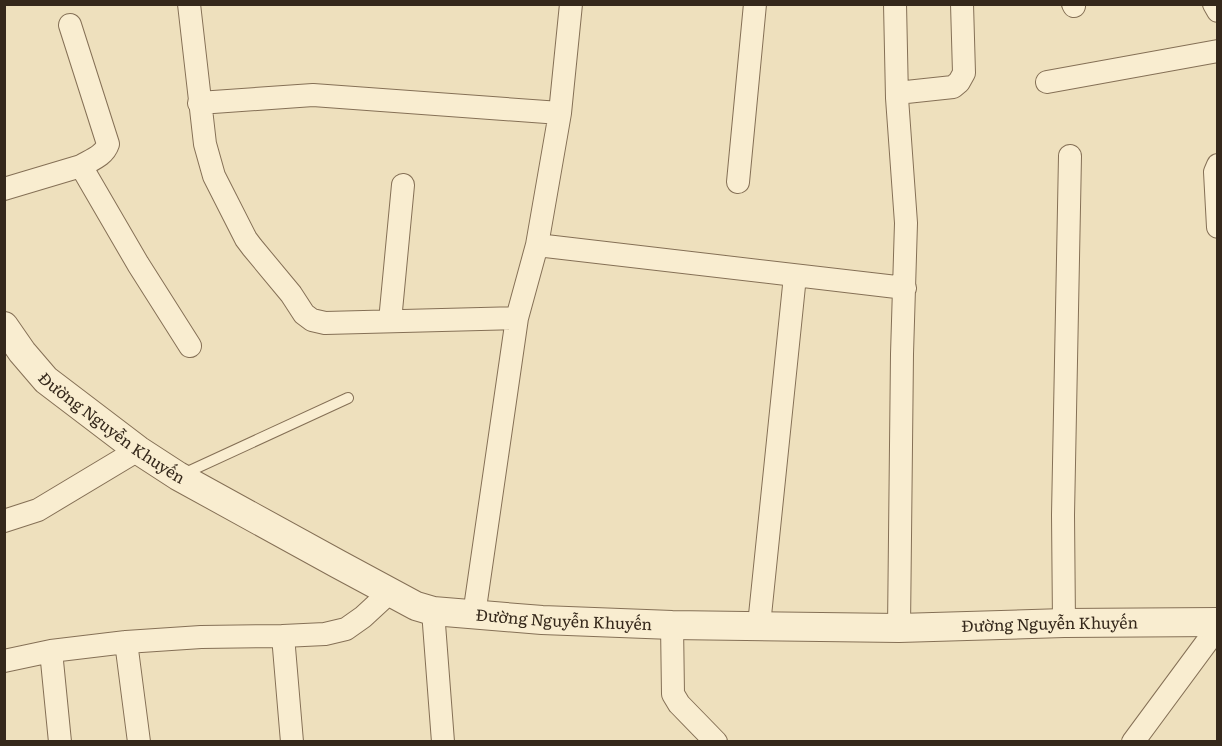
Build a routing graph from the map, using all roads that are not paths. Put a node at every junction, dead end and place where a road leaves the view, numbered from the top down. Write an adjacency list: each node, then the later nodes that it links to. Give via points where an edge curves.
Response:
1 (189, 4): 12 (street)
2 (571, 4): 13 (street)
3 (755, 4): 17 (street)
4 (895, 4): 11 (street)
5 (962, 4): 11 (street, via 964,73 959,82 953,87)
6 (1214, 4): 7 (street)
7 (1218, 11)
8 (70, 25): 16 (street, via 108,144 101,155)
9 (1218, 51): 10 (street)
10 (1047, 82)
11 (897, 93): 23 (street, via 906,223)
12 (199, 103): 13 (street, via 314,95); 25 (street, via 214,176 246,239 304,314 326,323)
13 (560, 113): 21 (street)
14 (1071, 156): 36 (street)
15 (1218, 165): 20 (street)
16 (81, 166): 19 (street); 27 (street)
17 (738, 182)
18 (404, 185): 25 (street)
19 (4, 189)
20 (1218, 227)
21 (537, 245): 22 (street); 24 (street)
22 (795, 276): 23 (street); 38 (street)
23 (905, 288): 40 (street)
24 (518, 318): 25 (street); 34 (street)
25 (390, 321)
26 (4, 326): 29 (street, Đường Nguyễn Khuyến, via 46,380)
27 (190, 346)
28 (348, 398): 30 (lane)
29 (138, 450): 30 (street, Đường Nguyễn Khuyến); 31 (street, via 38,510)
30 (178, 476): 32 (street, Đường Nguyễn Khuyến)
31 (4, 521)
32 (390, 593): 33 (street, Đường Nguyễn Khuyến); 41 (street, via 346,629)
33 (433, 612): 34 (street, Đường Nguyễn Khuyến); 48 (street)
34 (474, 615): 37 (street, Đường Nguyễn Khuyến)
35 (1218, 622): 36 (street, Đường Nguyễn Khuyến)
36 (1064, 623): 40 (street, Đường Nguyễn Khuyến)
37 (672, 625): 38 (street, Đường Nguyễn Khuyến); 49 (street, via 673,694)
38 (759, 625): 40 (street, Đường Nguyễn Khuyến)
39 (1218, 627): 50 (street)
40 (899, 628)
41 (283, 636): 42 (street); 47 (street)
42 (126, 642): 43 (street); 46 (street)
43 (51, 651): 44 (street); 45 (street)
44 (4, 661)
45 (60, 741)
46 (140, 741)
47 (292, 741)
48 (443, 741)
49 (716, 741)
50 (1133, 741)

